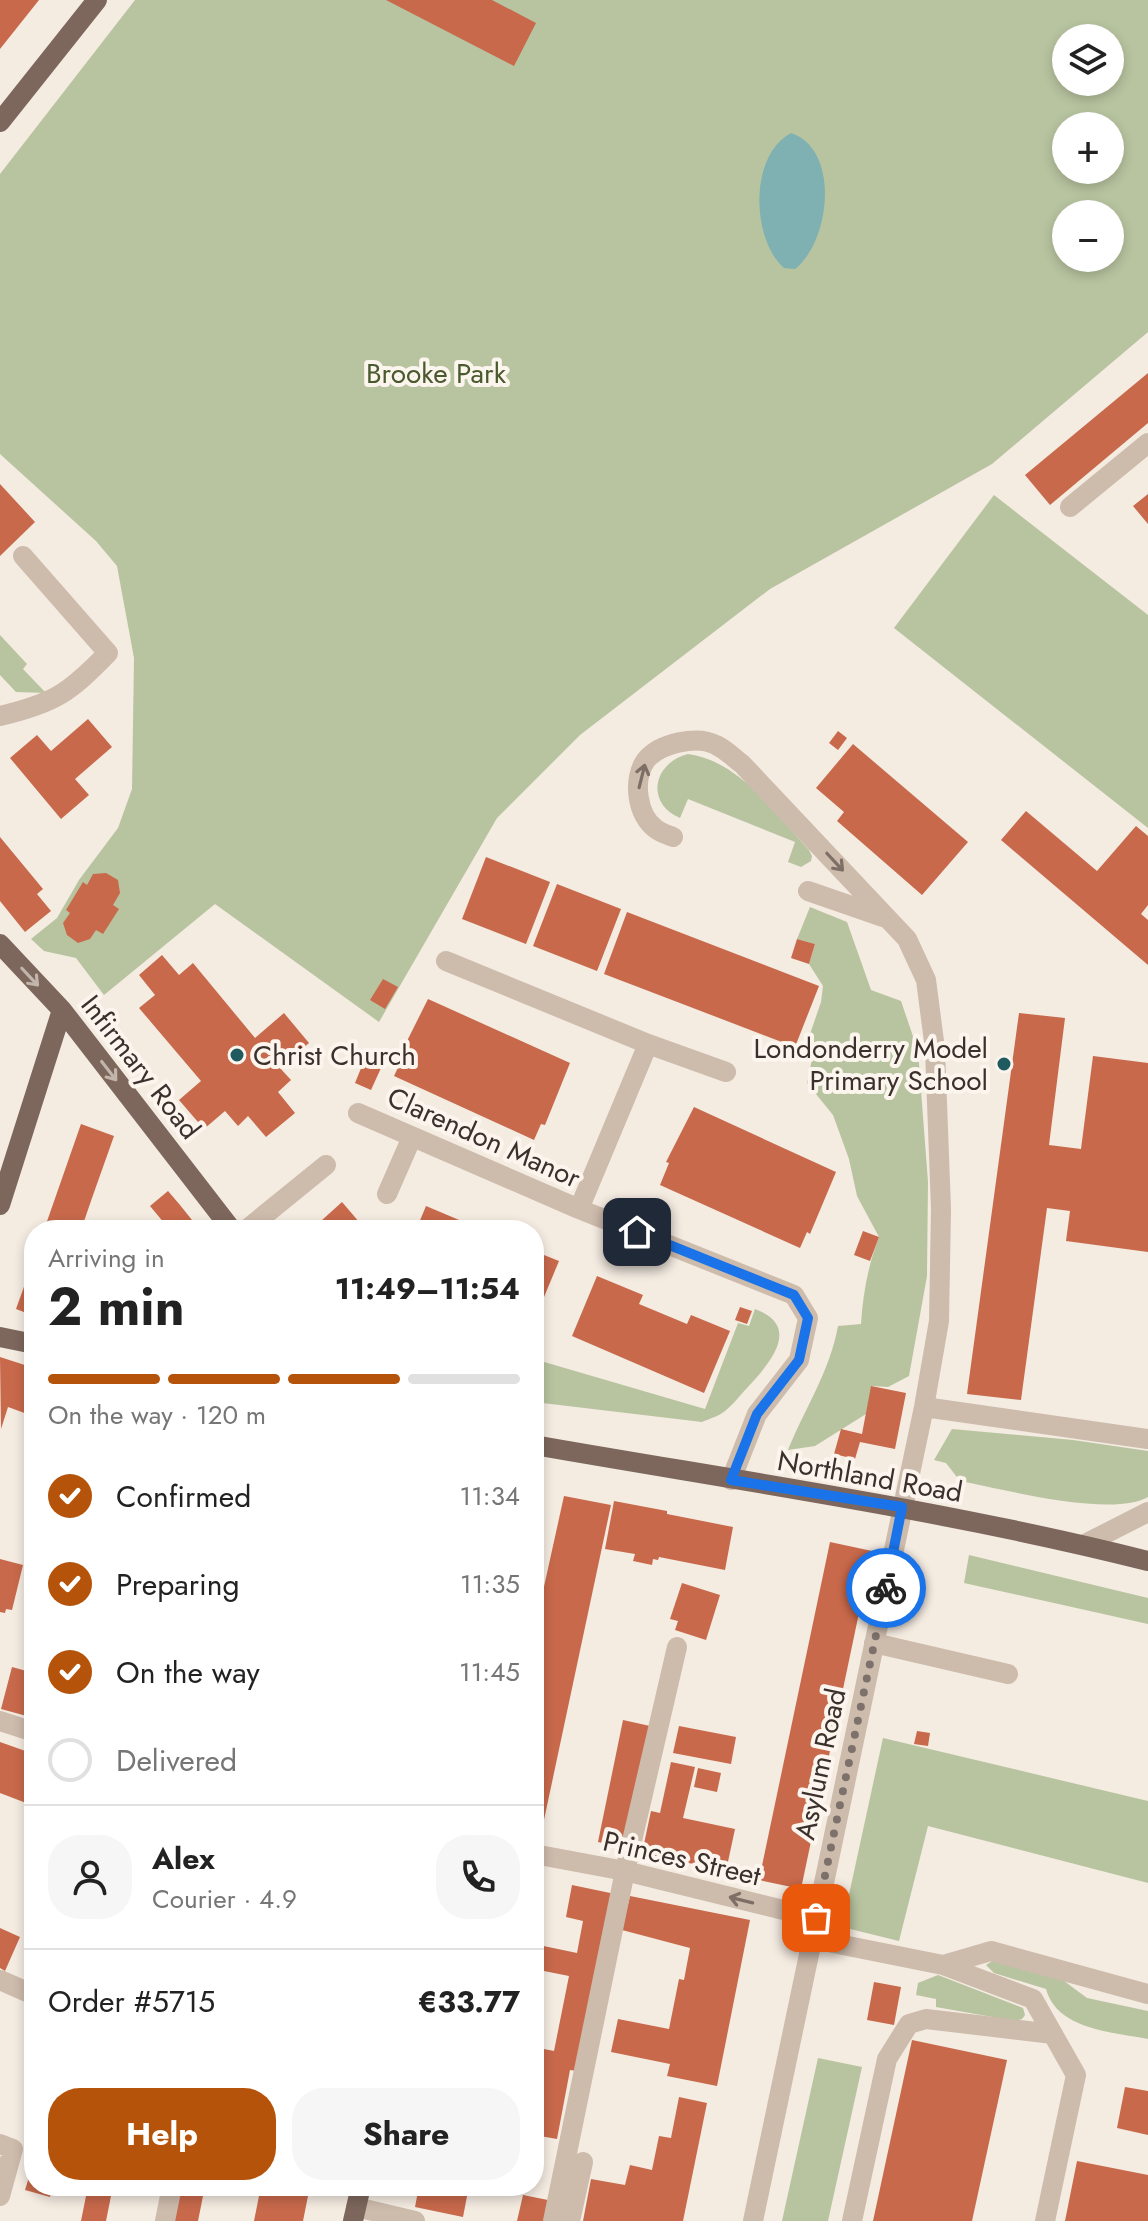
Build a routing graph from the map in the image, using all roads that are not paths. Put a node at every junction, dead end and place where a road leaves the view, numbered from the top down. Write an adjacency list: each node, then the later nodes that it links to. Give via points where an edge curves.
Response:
1 (97, 0): 2 (main road)
2 (0, 122)
3 (1148, 443): 4 (street)
4 (1070, 507)
5 (23, 556): 6 (street, via 108,653 76,685 48,703)
6 (0, 716)
7 (673, 837): 9 (street, Asylum Road, one-way to 9, via 654,829 641,809 638,781 646,760 663,748 689,741 715,743 742,764)
8 (808, 891): 9 (street)
9 (887, 919): 25 (street, Asylum Road, via 907,939 926,980 935,1049 939,1321)
10 (0, 944): 12 (main road, Infirmary Road, one-way to 12)
11 (446, 961): 13 (street)
12 (62, 1010): 19 (main road); 21 (main road, Infirmary Road, one-way to 21)
13 (648, 1044): 14 (street); 20 (street)
14 (726, 1072)
15 (358, 1113): 16 (street, Clarendon Manor)
16 (412, 1137): 18 (street); 20 (street, Clarendon Manor)
17 (326, 1165): 22 (street)
18 (387, 1194)
19 (0, 1205)
20 (579, 1209): 28 (street, Clarendon Manor, via 794,1295 808,1318 799,1360 757,1414)
21 (224, 1220)
22 (258, 1220)
23 (0, 1337): 24 (main road)
24 (24, 1342)
25 (924, 1407): 26 (street); 29 (street, Asylum Road)
26 (1148, 1439)
27 (544, 1447): 28 (main road, Northland Road)
28 (731, 1480): 29 (main road, Northland Road)
29 (902, 1507): 31 (main road, Northland Road); 33 (street, Asylum Road)
30 (1148, 1512): 31 (street)
31 (1083, 1545): 32 (main road, Northland Road)
32 (1148, 1561)
33 (874, 1643): 35 (street); 40 (street, Asylum Road)
34 (677, 1647): 39 (street)
35 (1008, 1674)
36 (0, 1721): 37 (street)
37 (24, 1729)
38 (544, 1856): 39 (street, Princes Street)
39 (625, 1871): 40 (street, Princes Street, one-way to 39); 53 (street)
40 (815, 1929): 41 (street, Princes Street); 55 (street, Asylum Road)
41 (943, 1965): 44 (street, via 991,1951); 45 (street, Princes Street, via 1033,1999)
42 (0, 1980): 43 (street)
43 (24, 1991)
44 (1148, 1994)
45 (1053, 2034): 56 (street, via 926,2019 909,2024 887,2059); 57 (street, Princes Street, via 1076,2075)
46 (0, 2144): 48 (street, via 13,2149)
47 (583, 2162): 54 (street)
48 (0, 2196)
49 (170, 2196): 51 (street)
50 (355, 2214): 52 (street)
51 (165, 2221)
52 (415, 2221)
53 (553, 2221)
54 (570, 2221)
55 (753, 2221)
56 (852, 2221)
57 (1045, 2221)

